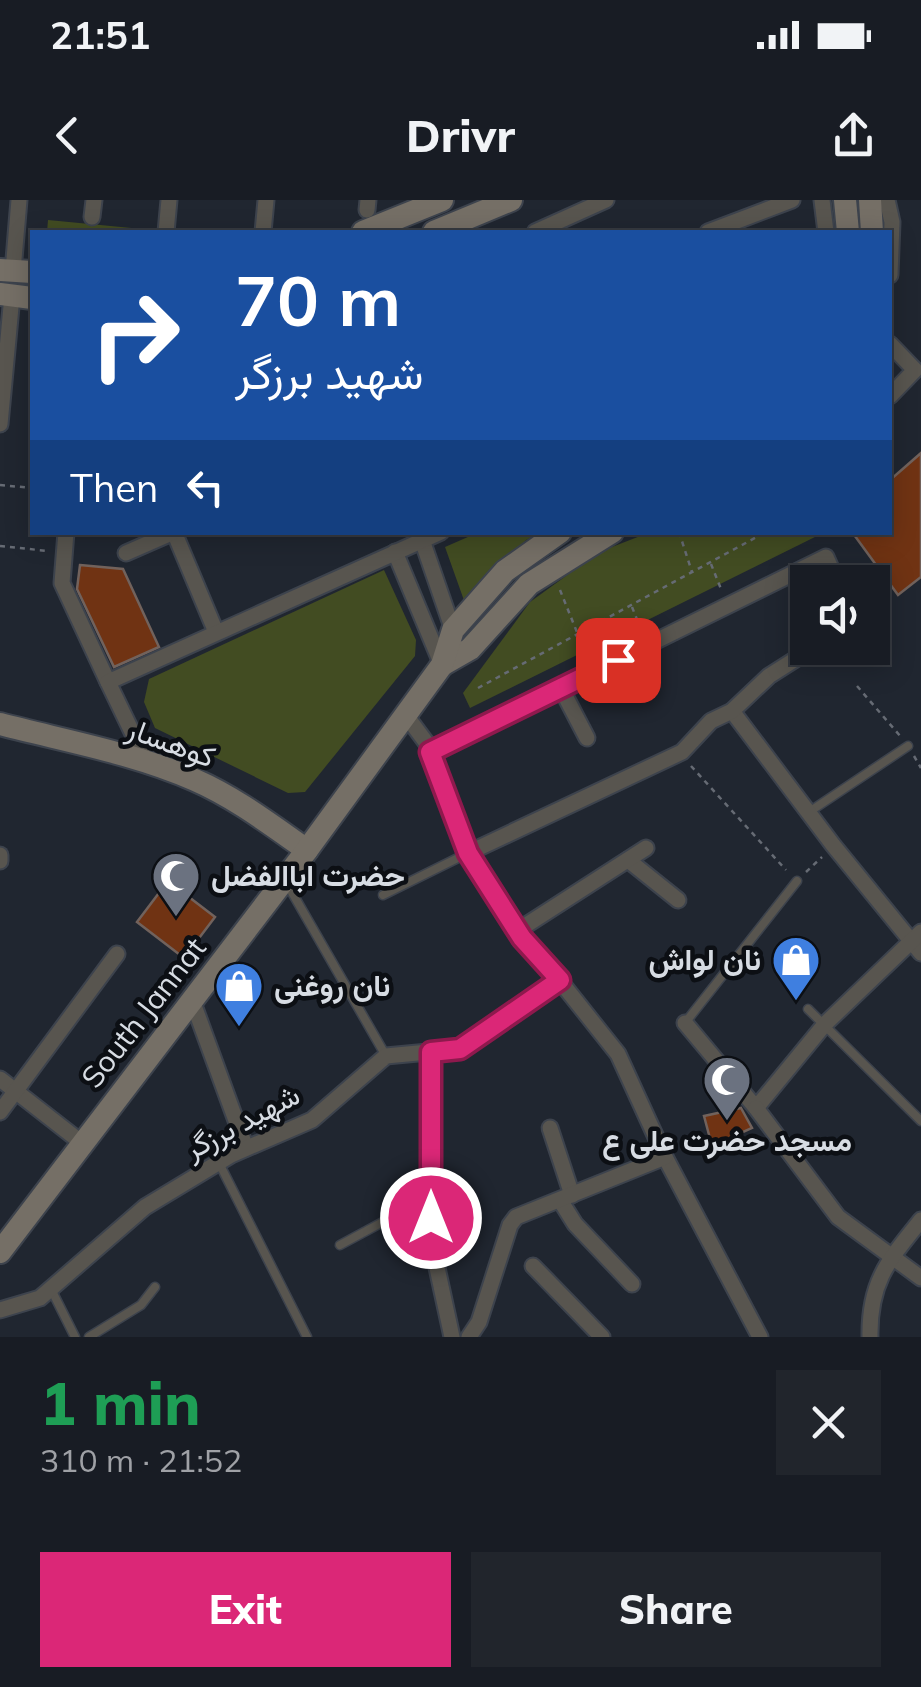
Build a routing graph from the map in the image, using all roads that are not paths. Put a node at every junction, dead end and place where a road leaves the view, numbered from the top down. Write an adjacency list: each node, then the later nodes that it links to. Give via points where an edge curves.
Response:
1 (19, 200): 25 (street)
2 (94, 200): 15 (street)
3 (170, 200): 16 (street)
4 (266, 200): 17 (street)
5 (442, 200): 14 (main road)
6 (511, 200): 13 (main road)
7 (606, 200): 19 (street)
8 (792, 200): 20 (street)
9 (822, 200): 21 (street)
10 (845, 200): 22 (main road)
11 (870, 200): 23 (main road)
12 (887, 200): 24 (street)
13 (466, 209): 18 (main road)
14 (366, 214)
15 (92, 217)
16 (166, 230)
17 (263, 230)
18 (437, 230)
19 (539, 230)
20 (713, 230)
21 (826, 230)
22 (848, 230)
23 (872, 230)
24 (892, 230)
25 (15, 271)
26 (15, 296): 30 (street)
27 (892, 346): 28 (street)
28 (918, 368): 29 (street)
29 (892, 394)
30 (0, 424)
31 (66, 535): 46 (street, via 62,583)
32 (175, 535): 43 (street)
33 (432, 535): 37 (street)
34 (556, 535): 42 (main road, South Jannat, via 505,571)
35 (607, 535): 45 (main road, South Jannat, via 529,584 470,649)
36 (148, 538): 38 (street)
37 (408, 543): 42 (street); 43 (street); 45 (street)
38 (126, 553)
39 (810, 565): 40 (street, via 826,557)
40 (830, 565)
41 (790, 575): 47 (street)
42 (452, 630): 45 (main road, South Jannat)
43 (216, 632): 46 (street)
44 (790, 663): 48 (street)
45 (442, 665): 49 (main road, South Jannat)
46 (108, 682): 54 (street)
47 (561, 688): 51 (street); 53 (street)
48 (732, 711): 55 (street); 58 (street, via 710,720 682,752)
49 (405, 714): 53 (street); 57 (main road, South Jannat)
50 (0, 724): 54 (main road, کوهسار)
51 (587, 738)
52 (908, 746): 55 (lane)
53 (430, 752): 58 (street)
54 (146, 762): 57 (main road, کوهسار, via 245,806)
55 (809, 812): 65 (street)
56 (646, 848): 59 (street)
57 (308, 850): 60 (main road, South Jannat)
58 (468, 853): 62 (lane); 64 (street)
59 (628, 860): 63 (street); 64 (street)
60 (285, 880): 68 (main road, South Jannat); 73 (lane)
61 (797, 881): 70 (lane)
62 (383, 895)
63 (678, 900)
64 (517, 930): 67 (street)
65 (918, 942): 71 (street)
66 (118, 954): 75 (street)
67 (560, 980): 72 (street, via 460,1049); 82 (street, via 618,1054)
68 (192, 1000): 80 (main road, South Jannat); 81 (street)
69 (808, 1008): 71 (lane)
70 (685, 1023): 76 (street)
71 (826, 1024): 76 (street); 78 (lane)
72 (431, 1052): 73 (street); 84 (street)
73 (386, 1056): 81 (street, شهید برزگر, via 312,1120)
74 (0, 1080): 75 (street)
75 (16, 1092): 77 (street); 80 (street)
76 (756, 1108): 89 (street, via 838,1217)
77 (0, 1112)
78 (921, 1121)
79 (550, 1128): 85 (street)
80 (82, 1143): 88 (main road, South Jannat)
81 (246, 1148): 83 (street, شهید برزگر)
82 (665, 1157): 85 (street); 102 (street)
83 (218, 1162): 94 (street, شهید برزگر, via 144,1207); 98 (lane)
84 (431, 1196): 87 (lane); 99 (street, via 431,1240)
85 (566, 1198): 92 (street, via 599,1252); 100 (street, via 510,1225)
86 (921, 1220): 89 (street)
87 (340, 1245)
88 (0, 1252)
89 (891, 1258): 91 (street); 103 (street, via 872,1294)
90 (533, 1266): 101 (street)
91 (921, 1278)
92 (632, 1284)
93 (155, 1287): 97 (lane, via 141,1305)
94 (50, 1289): 95 (street, شهید برزگر); 96 (lane)
95 (0, 1310)
96 (75, 1337)
97 (89, 1337)
98 (308, 1337)
99 (452, 1337)
100 (470, 1337)
101 (602, 1337)
102 (760, 1337)
103 (870, 1337)

